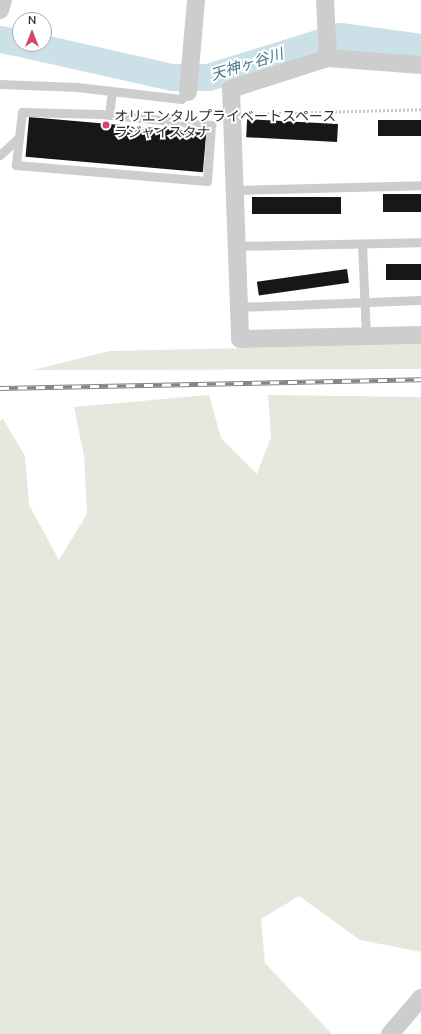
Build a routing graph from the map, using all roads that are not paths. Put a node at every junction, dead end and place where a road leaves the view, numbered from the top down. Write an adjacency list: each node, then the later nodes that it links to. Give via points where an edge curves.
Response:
1 (3, 0): 4 (street)
2 (196, 0): 8 (street)
3 (325, 0): 5 (street)
4 (0, 10)
5 (328, 54): 6 (street); 14 (street, via 231,89)
6 (421, 65)
7 (0, 84): 9 (lane)
8 (188, 90): 9 (lane, via 181,99)
9 (112, 91): 10 (lane)
10 (109, 115): 11 (lane, via 22,112); 11 (lane, via 210,125 207,180 16,165)
11 (19, 137): 12 (lane)
12 (0, 155)
13 (421, 185): 14 (lane)
14 (236, 190): 17 (street)
15 (421, 242): 16 (lane)
16 (362, 244): 17 (lane); 19 (lane)
17 (237, 246): 20 (street)
18 (421, 300): 19 (lane)
19 (366, 302): 20 (lane); 22 (lane)
20 (239, 307): 22 (street, via 240,339)
21 (421, 335): 22 (street)
22 (366, 336)
23 (421, 998): 24 (street)
24 (390, 1034)

